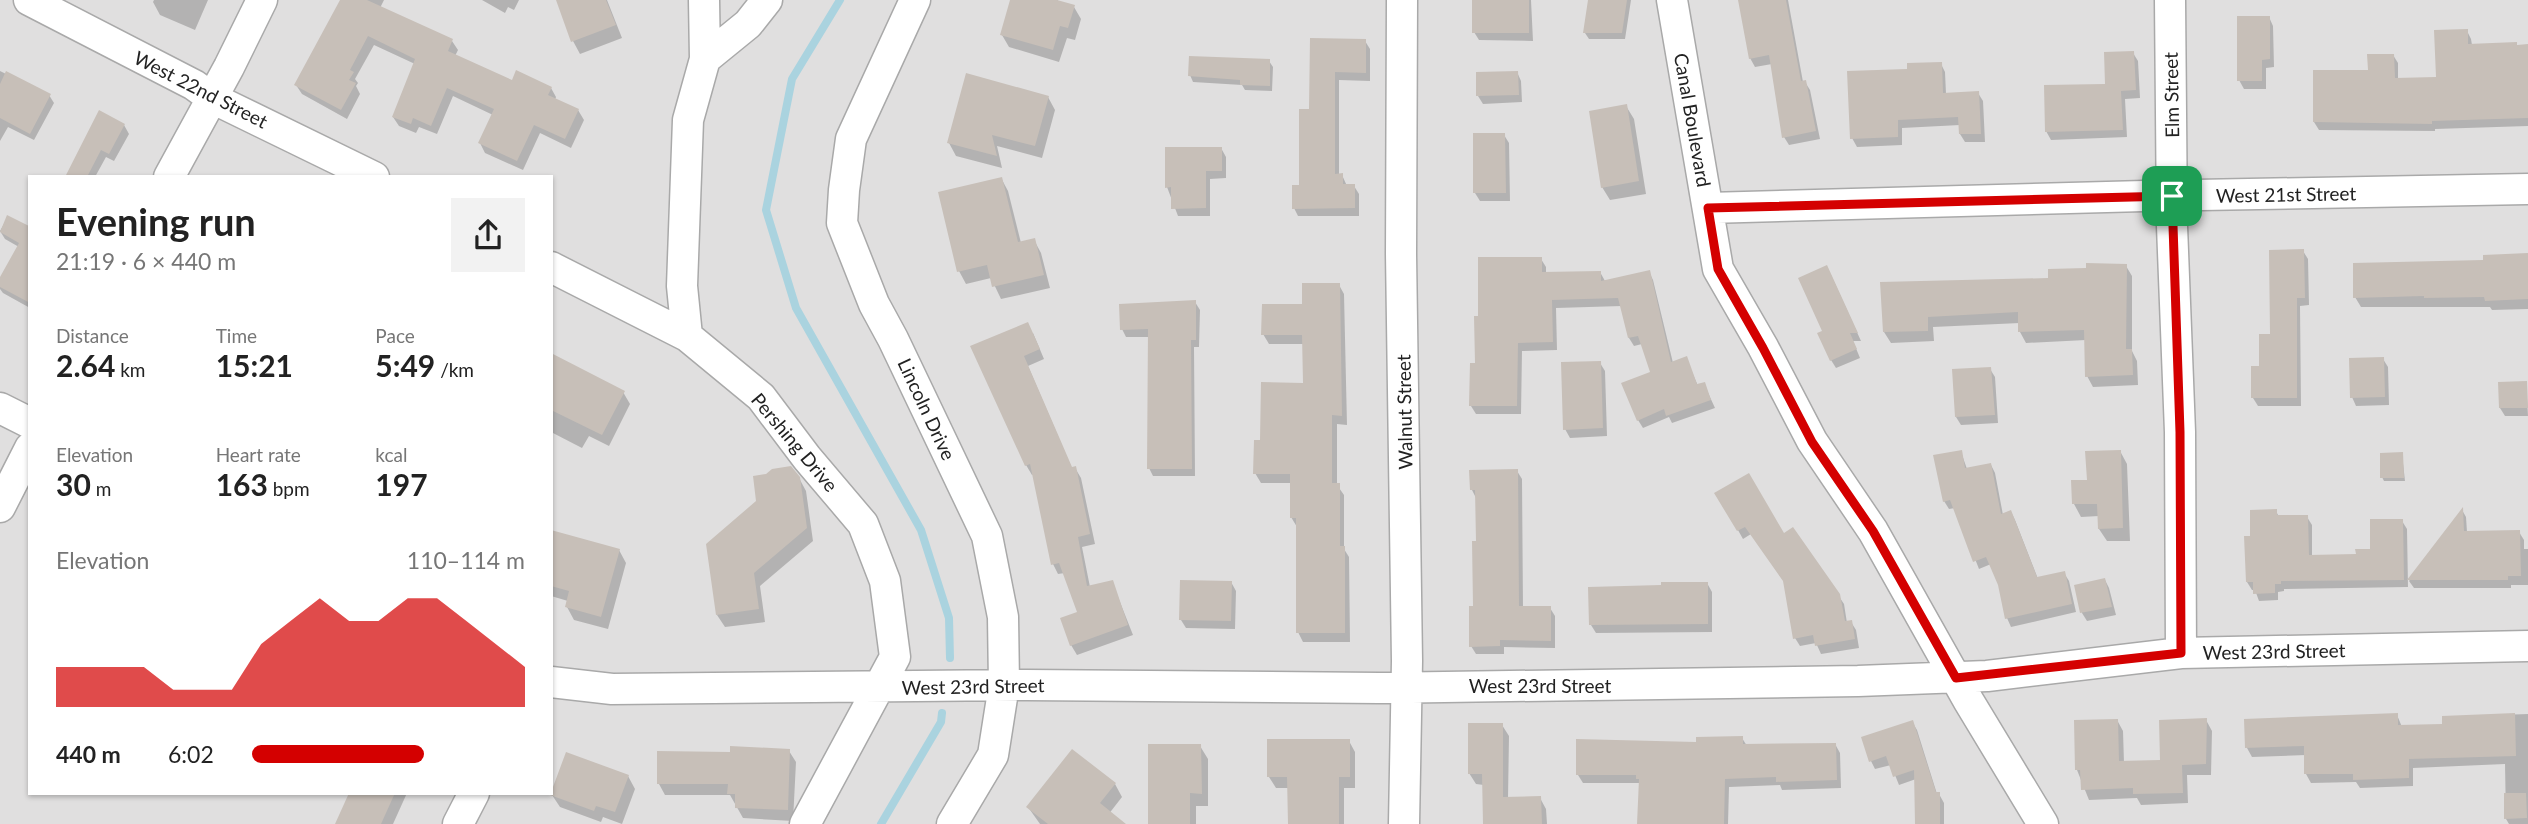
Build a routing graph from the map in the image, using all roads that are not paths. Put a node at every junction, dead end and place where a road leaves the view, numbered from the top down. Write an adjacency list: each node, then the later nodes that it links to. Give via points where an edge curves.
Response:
1 (29, 0): 10 (street, West 22nd Street)
2 (262, 0): 10 (street)
3 (704, 0): 9 (street)
4 (767, 0): 9 (street, via 748,24)
5 (915, 0): 26 (street, Lincoln Drive, via 851,139 842,223 874,304 987,536 1003,617)
6 (1402, 0): 27 (street, Walnut Street)
7 (1672, 0): 15 (street, Canal Boulevard)
8 (2170, 0): 14 (street, Elm Street)
9 (705, 59): 17 (street, via 688,120 682,286)
10 (212, 98): 11 (street); 12 (street, West 22nd Street)
11 (170, 175)
12 (370, 175)
13 (2528, 189): 14 (street, West 21st Street)
14 (2172, 196): 15 (street, West 21st Street); 23 (street, Elm Street)
15 (1708, 208): 24 (street, Canal Boulevard, via 1718,269 1812,442 1873,531)
16 (553, 268): 17 (street)
17 (687, 336): 28 (street, Pershing Drive, via 761,397 863,524 885,581 895,657)
18 (0, 408): 19 (street)
19 (28, 422)
20 (28, 452): 21 (street)
21 (0, 507)
22 (2528, 646): 23 (street, West 23rd Street)
23 (2181, 653): 24 (street, West 23rd Street)
24 (1956, 678): 27 (street, West 23rd Street); 34 (street, Canal Boulevard)
25 (553, 682): 28 (street, West 23rd Street, via 612,689)
26 (1004, 685): 27 (street, West 23rd Street); 28 (street, West 23rd Street); 32 (street, Lincoln Drive, via 993,755)
27 (1406, 686): 33 (street, Walnut Street)
28 (878, 687): 31 (street, Pershing Drive)
29 (473, 795): 30 (street)
30 (458, 824)
31 (805, 824)
32 (952, 824)
33 (1404, 824)
34 (2043, 824)

